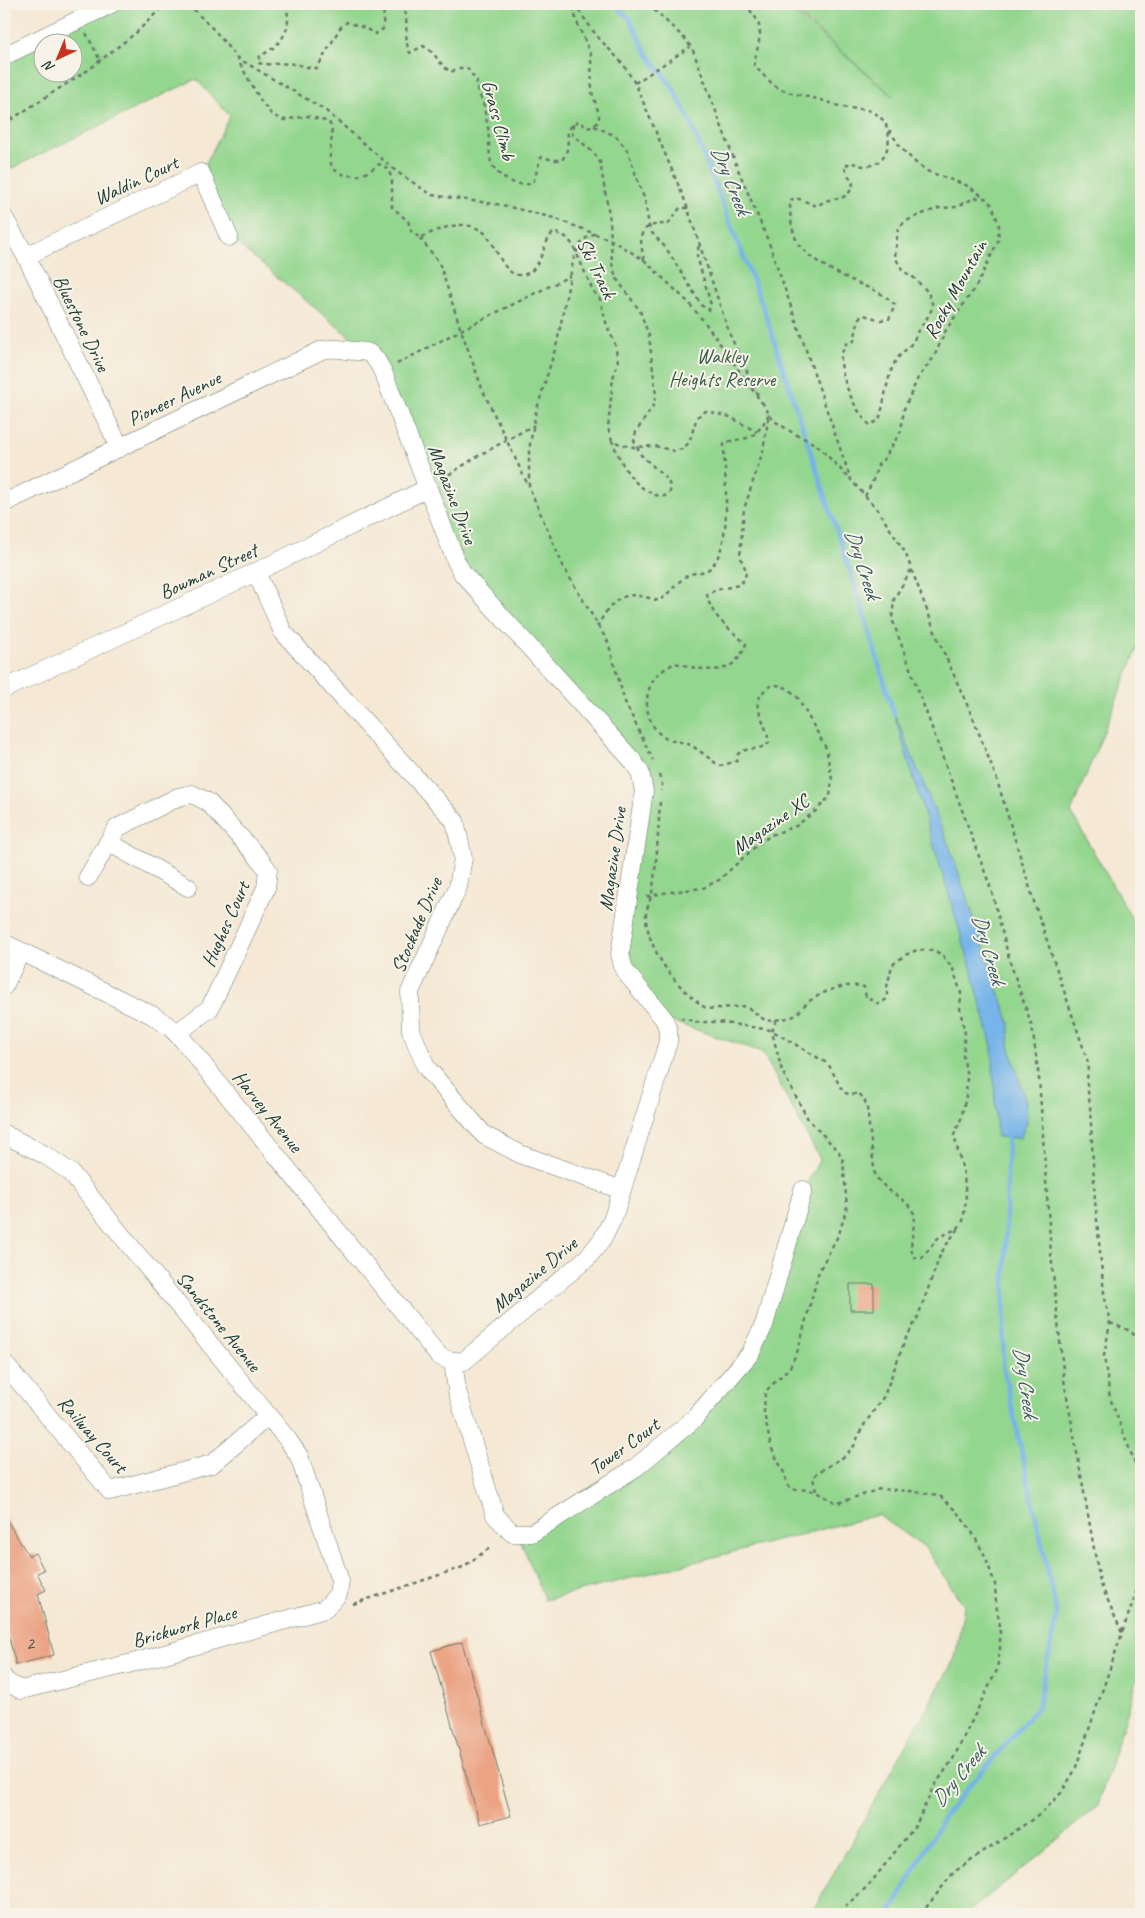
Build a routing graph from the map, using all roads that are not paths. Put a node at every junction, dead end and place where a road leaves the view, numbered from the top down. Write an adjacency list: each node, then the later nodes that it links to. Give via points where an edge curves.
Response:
1 (111, 4): 2 (street)
2 (4, 56)
3 (4, 218): 5 (street, Bluestone Drive)
4 (229, 237): 5 (street, Waldin Court, via 201,172)
5 (26, 256): 7 (street, Bluestone Drive)
6 (367, 351): 7 (street, Pioneer Avenue, via 322,350); 8 (street, Magazine Drive, via 383,372)
7 (120, 448): 9 (street, Pioneer Avenue)
8 (428, 488): 10 (street, Bowman Street); 20 (street, Magazine Drive, via 463,574 632,760 643,779 644,791 620,954 624,970 664,1019 668,1035)
9 (4, 503)
10 (256, 572): 11 (street, Bowman Street); 20 (street, Stockade Drive, via 284,632 455,822 463,858 458,887 410,992 411,1030 426,1067 484,1135 522,1155)
11 (4, 689)
12 (108, 842): 13 (street, Hughes Court); 14 (street); 18 (street, Hughes Court, via 117,828 178,797 192,794 208,802 268,870 266,888 210,1008)
13 (88, 877)
14 (188, 888)
15 (4, 943): 16 (street, Harvey Avenue)
16 (21, 951): 17 (street); 18 (street, Harvey Avenue, via 152,1015)
17 (4, 986)
18 (176, 1033): 22 (street, Harvey Avenue, via 438,1355)
19 (4, 1134): 24 (street, Sandstone Avenue, via 70,1172)
20 (622, 1190): 22 (street, Magazine Drive, via 609,1228 587,1258 464,1360)
21 (803, 1190): 22 (street, Tower Court, via 764,1325 750,1354 694,1419 635,1468 532,1533 512,1533 496,1515 457,1391)
22 (453, 1361)
23 (4, 1362): 24 (street, Railway Court, via 110,1491 212,1464)
24 (268, 1416): 25 (street, Sandstone Avenue, via 299,1456)
25 (340, 1581): 26 (street, Brickwork Place, via 338,1594 325,1609 136,1662 20,1690)
26 (4, 1678)

